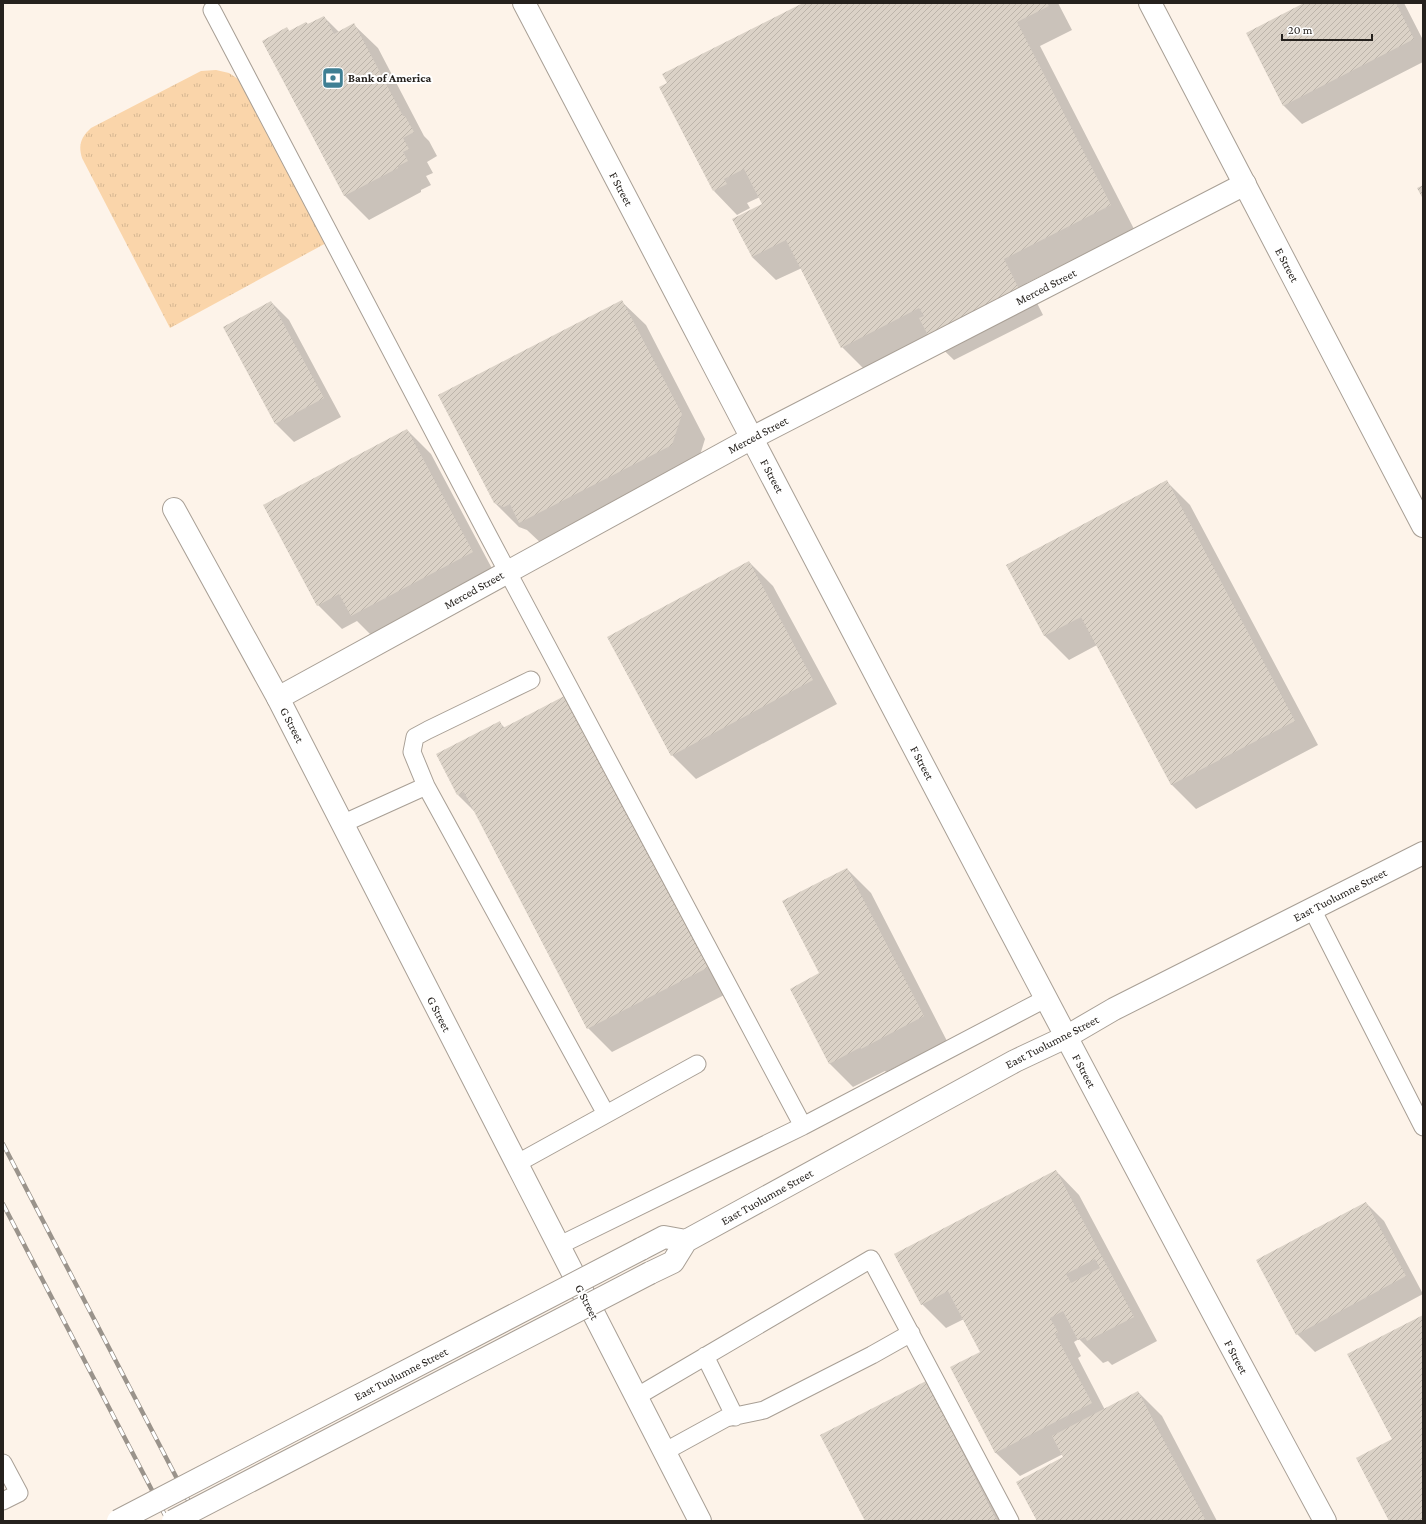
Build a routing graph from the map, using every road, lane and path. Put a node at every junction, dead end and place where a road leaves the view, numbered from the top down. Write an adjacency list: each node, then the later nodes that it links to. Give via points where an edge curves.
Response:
1 (524, 3): 5 (street, F Street)
2 (1150, 3): 4 (street, E Street)
3 (212, 10): 8 (lane)
4 (1245, 184): 5 (street, Merced Street); 7 (street, E Street)
5 (752, 438): 8 (street, Merced Street); 15 (street, F Street)
6 (174, 509): 10 (street, G Street)
7 (1423, 526)
8 (507, 572): 10 (street, Merced Street); 19 (lane)
9 (531, 680): 11 (lane, via 415,737 412,752)
10 (278, 698): 12 (street, G Street)
11 (426, 786): 12 (lane); 18 (lane)
12 (342, 824): 21 (street, G Street)
13 (1423, 853): 14 (street, East Tuolumne Street)
14 (1312, 909): 16 (street, East Tuolumne Street, via 1114,1009); 20 (lane)
15 (1045, 999): 16 (street, F Street); 19 (lane)
16 (1066, 1037): 22 (street, East Tuolumne Street, via 1016,1061); 35 (street, F Street)
17 (698, 1064): 18 (lane)
18 (606, 1114): 21 (lane)
19 (803, 1126): 23 (lane)
20 (1423, 1127)
21 (516, 1164): 23 (street, G Street)
22 (686, 1241): 31 (street, East Tuolumne Street, bridge, via 664,1237); 32 (street, East Tuolumne Street, bridge, via 673,1262)
23 (558, 1246): 26 (street, G Street)
24 (911, 1333): 25 (lane, via 871,1259); 27 (lane, via 764,1410); 34 (lane)
25 (705, 1356): 26 (lane); 27 (lane)
26 (636, 1397): 28 (street, G Street)
27 (735, 1417): 28 (lane, via 726,1418)
28 (664, 1452): 33 (street, G Street)
29 (3, 1463): 30 (lane, via 19,1493)
30 (3, 1501)
31 (118, 1521)
32 (173, 1521)
33 (700, 1521)
34 (1010, 1521)
35 (1325, 1521)

